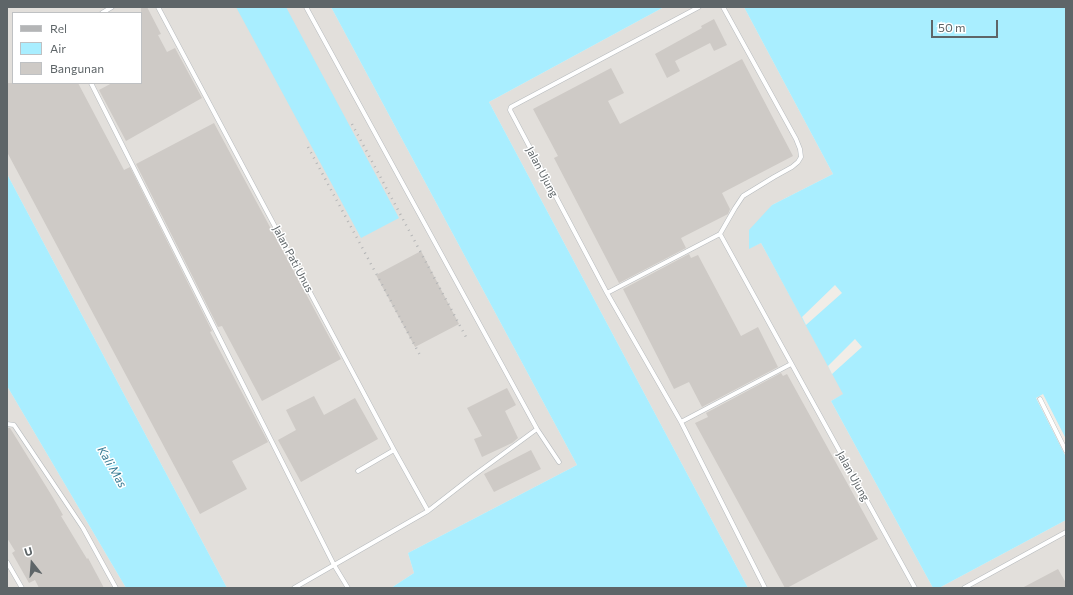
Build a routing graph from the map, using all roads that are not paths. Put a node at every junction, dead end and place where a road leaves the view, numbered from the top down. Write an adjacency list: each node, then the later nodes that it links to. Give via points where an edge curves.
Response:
1 (158, 7): 13 (lane, Jalan Pati Unus)
2 (306, 7): 12 (lane)
3 (699, 7): 7 (lane, Jalan Ujung, via 511,107 510,110)
4 (723, 7): 6 (lane, via 796,139 801,157 792,167 743,196)
5 (92, 84): 20 (lane)
6 (720, 234): 7 (lane); 8 (lane, Jalan Ujung)
7 (607, 293): 10 (lane, Jalan Ujung)
8 (791, 364): 10 (lane); 26 (lane, Jalan Ujung)
9 (1040, 399): 14 (lane)
10 (681, 422): 25 (lane, Jalan Ujung)
11 (7, 424): 22 (lane, via 14,425 83,528)
12 (537, 429): 15 (lane); 17 (lane)
13 (394, 450): 16 (lane); 17 (lane, Jalan Pati Unus)
14 (1066, 451)
15 (559, 462)
16 (358, 471)
17 (428, 511): 20 (lane)
18 (1066, 532): 27 (lane)
19 (7, 562): 21 (lane)
20 (334, 565): 23 (lane); 24 (lane)
21 (22, 588)
22 (116, 588)
23 (294, 588)
24 (348, 588)
25 (765, 588)
26 (915, 588)
27 (964, 588)

